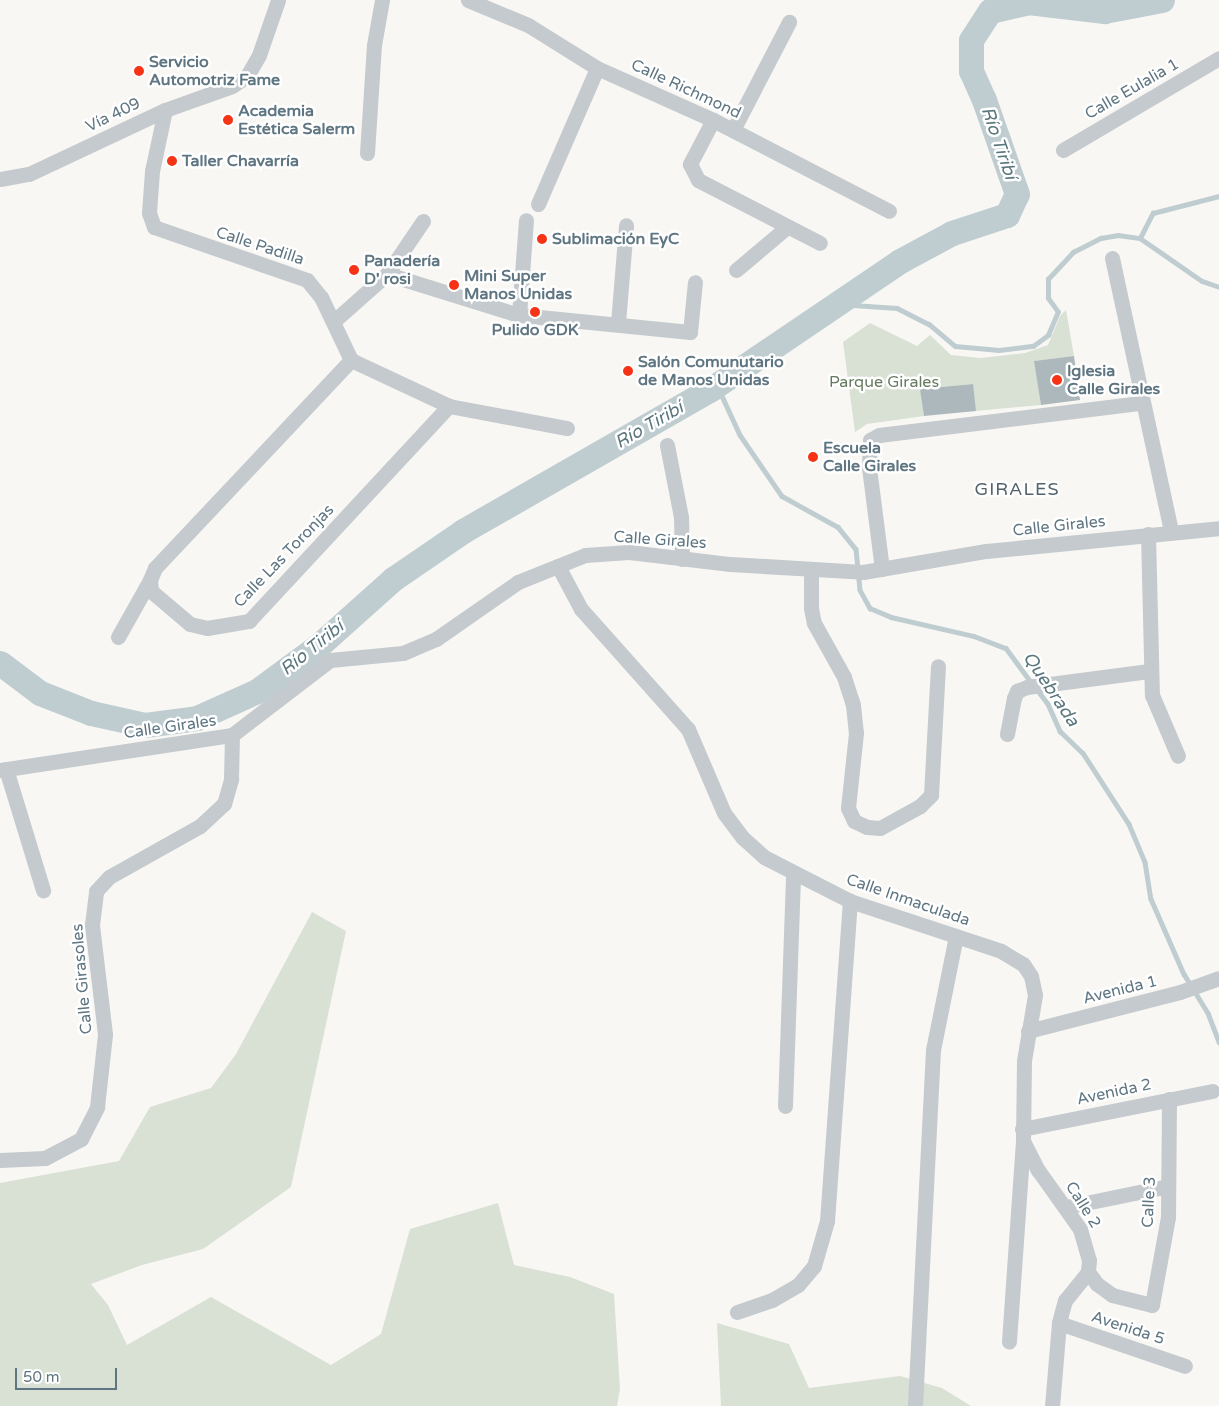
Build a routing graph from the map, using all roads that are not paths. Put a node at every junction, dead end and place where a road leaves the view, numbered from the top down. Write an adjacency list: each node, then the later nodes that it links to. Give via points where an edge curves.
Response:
1 (278, 0): 7 (street, Vía 409, via 259,55 248,76 232,86)
2 (382, 0): 11 (street, via 374,45)
3 (468, 0): 6 (street, Calle Richmond, via 528,25)
4 (789, 22): 9 (street)
5 (1219, 58): 10 (street, Calle Eulalia 1)
6 (597, 68): 8 (street, Calle Richmond); 13 (street)
7 (164, 110): 12 (street, Vía 409, via 29,174); 25 (street, Calle Padilla, via 152,171 149,213 154,227 307,280)
8 (713, 120): 9 (street, Calle Richmond); 18 (street, via 693,154 692,172 698,180)
9 (733, 130): 14 (street, Calle Richmond)
10 (1063, 150)
11 (367, 153)
12 (0, 179)
13 (538, 204)
14 (889, 211)
15 (526, 220): 24 (street)
16 (423, 221): 22 (street)
17 (626, 225): 26 (street)
18 (787, 227): 19 (street); 21 (street)
19 (820, 243)
20 (1112, 258): 28 (street)
21 (736, 270)
22 (387, 274): 24 (street); 25 (street)
23 (695, 282): 26 (street, via 690,332)
24 (519, 315): 26 (street)
25 (334, 321): 27 (street, Calle Padilla)
26 (618, 324)
27 (351, 360): 29 (street); 39 (street, via 155,568)
28 (1141, 403): 33 (street); 37 (street, via 879,435 870,440 869,468)
29 (449, 406): 30 (street); 39 (street, Calle Las Toronjas, via 249,621 207,628 190,624 151,591)
30 (567, 428)
31 (667, 445): 35 (street, via 681,517)
32 (1219, 528): 33 (street, Calle Girales)
33 (1171, 531): 34 (street, Calle Girales)
34 (1148, 534): 37 (street, Calle Girales, via 986,551); 42 (street)
35 (682, 559): 36 (street, Calle Girales, via 629,552 585,555); 38 (street, Calle Girales)
36 (558, 566): 44 (street, Calle Girales, via 518,582 436,639 403,653 330,660); 47 (street, Calle Inmaculada, via 581,609 688,729 724,813 742,838 764,857)
37 (882, 569): 38 (street, Calle Girales, via 863,572)
38 (812, 570): 41 (street, via 810,608 814,623 844,677 853,705 856,733 848,808 854,821 880,828 920,806 931,795)
39 (150, 580): 40 (street)
40 (118, 637)
41 (938, 666)
42 (1149, 672): 43 (street, via 1027,687 1017,691); 45 (street, via 1152,695)
43 (1007, 734)
44 (232, 735): 46 (street, Calle Girales); 57 (street, Calle Girasoles, via 231,779 224,804 200,826 108,877 96,891 92,925 105,1034 97,1107 81,1139 45,1158)
45 (1178, 756)
46 (3, 769): 48 (street)
47 (793, 873): 49 (street, Calle Inmaculada); 55 (street)
48 (42, 890)
49 (850, 901): 50 (street, Calle Inmaculada); 61 (street, via 827,1221 814,1266 798,1285 772,1300)
50 (956, 936): 52 (street, Calle Inmaculada, via 1001,951 1023,964 1031,976 1035,995); 65 (street, via 933,1050)
51 (1219, 978): 52 (street, Avenida 1, via 1180,992)
52 (1028, 1031): 56 (street, Calle Inmaculada, via 1022,1085)
53 (1212, 1091): 54 (street, Avenida 2)
54 (1169, 1099): 56 (street, Avenida 2); 58 (street, Calle 3)
55 (785, 1106)
56 (1023, 1135): 59 (street, Calle 2, via 1038,1170); 63 (street, Calle Inmaculada)
57 (0, 1160)
58 (1168, 1186): 59 (street); 60 (street, Calle 3, via 1168,1217 1152,1305 1112,1295)
59 (1066, 1206): 60 (street, Calle 2, via 1087,1246)
60 (1088, 1272): 62 (street, via 1065,1300)
61 (737, 1312)
62 (1059, 1323): 64 (street, Avenida 5); 66 (street)
63 (1009, 1342)
64 (1185, 1366)
65 (915, 1405)
66 (1052, 1406)

